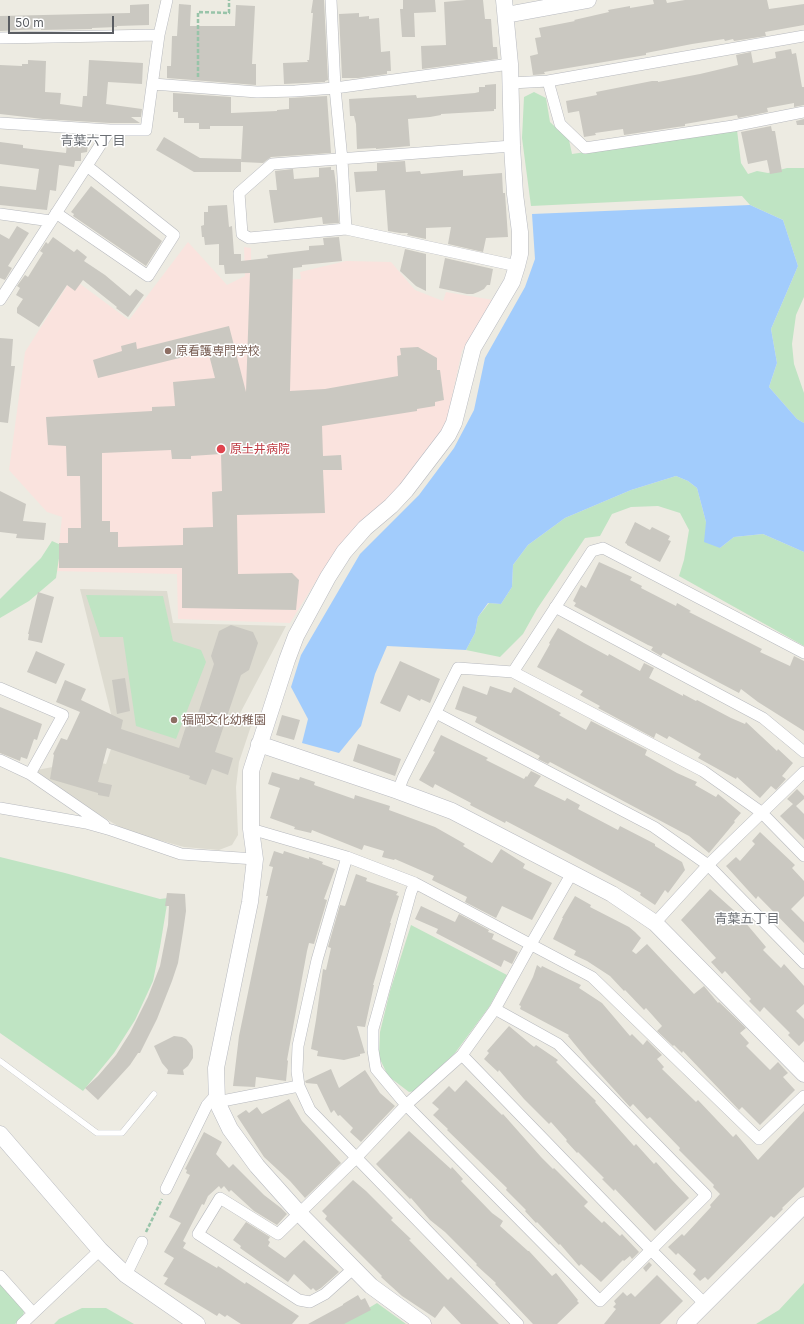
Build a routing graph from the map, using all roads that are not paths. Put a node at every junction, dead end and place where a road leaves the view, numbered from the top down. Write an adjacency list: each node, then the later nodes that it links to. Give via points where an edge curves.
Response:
1 (167, 0): 5 (street)
2 (331, 0): 12 (street)
3 (588, 0): 4 (street)
4 (505, 8): 8 (street)
5 (160, 35): 7 (street); 11 (street)
6 (804, 36): 9 (street)
7 (0, 38)
8 (510, 64): 10 (street); 12 (street)
9 (548, 81): 10 (street); 13 (street, via 560,124 585,148 733,126)
10 (511, 83): 16 (street)
11 (153, 84): 12 (street, via 257,92); 15 (street, via 146,130)
12 (335, 88): 17 (street)
13 (804, 112)
14 (0, 123): 15 (street)
15 (110, 130): 18 (street)
16 (512, 146): 17 (street); 22 (street, via 520,232)
17 (342, 160): 21 (street); 21 (street, via 272,164 239,193 242,234 249,238)
18 (87, 166): 20 (street); 20 (street, via 174,235 148,276)
19 (0, 214): 20 (street)
20 (54, 217): 23 (street)
21 (346, 229): 22 (street)
22 (517, 266): 29 (street, via 512,282 473,348 454,423 406,490 392,506 364,528 328,577 296,636)
23 (0, 300)
24 (555, 607): 25 (street, via 592,551 602,548); 26 (street); 30 (street, via 763,718)
25 (804, 653)
26 (513, 672): 28 (street, via 458,668); 36 (street, via 704,771)
27 (0, 688): 33 (street, via 63,715)
28 (436, 713): 34 (street); 42 (street, via 654,827)
29 (259, 744): 34 (street); 37 (street, via 251,771)
30 (804, 752)
31 (0, 760): 33 (street)
32 (804, 772): 36 (street)
33 (30, 774): 38 (street)
34 (398, 791): 43 (street, via 452,811)
35 (0, 808): 38 (street, via 86,823)
36 (761, 812): 39 (street); 42 (street)
37 (252, 829): 40 (street); 41 (street)
38 (111, 830): 41 (street, via 181,854)
39 (804, 856)
40 (347, 858): 44 (street); 52 (street, via 316,960 298,1046 296,1071)
41 (255, 859): 55 (street, via 250,902 216,1068)
42 (708, 865): 45 (street); 47 (street)
43 (572, 873): 45 (street, via 612,894); 46 (street)
44 (415, 883): 46 (street); 56 (street, via 373,1029 376,1069)
45 (655, 923): 51 (street)
46 (531, 944): 48 (street); 54 (street, via 592,977 759,1139)
47 (804, 963)
48 (495, 1010): 49 (street); 63 (street, via 558,1044 706,1195)
49 (462, 1055): 56 (street); 63 (street)
50 (0, 1061): 53 (lane, via 97,1133 122,1133)
51 (804, 1074)
52 (299, 1086): 55 (street); 58 (street, via 310,1110)
53 (154, 1094)
54 (804, 1096)
55 (217, 1099): 59 (street, via 207,1105); 61 (street, via 230,1129 257,1166)
56 (406, 1105): 58 (street); 63 (street, via 600,1301)
57 (0, 1134): 64 (street)
58 (356, 1158): 61 (street); 73 (street)
59 (166, 1189)
60 (804, 1205): 68 (street)
61 (300, 1213): 65 (street); 65 (street, via 278,1234 220,1198 198,1234 299,1300 310,1302 325,1294)
62 (142, 1242): 66 (street)
63 (650, 1249): 68 (street)
64 (100, 1250): 66 (street); 69 (street)
65 (354, 1268): 72 (street, via 371,1286)
66 (126, 1275): 71 (street)
67 (0, 1276): 69 (street)
68 (705, 1304): 74 (street)
69 (33, 1313): 70 (street)
70 (22, 1324)
71 (197, 1324)
72 (423, 1324)
73 (518, 1324)
74 (685, 1324)

